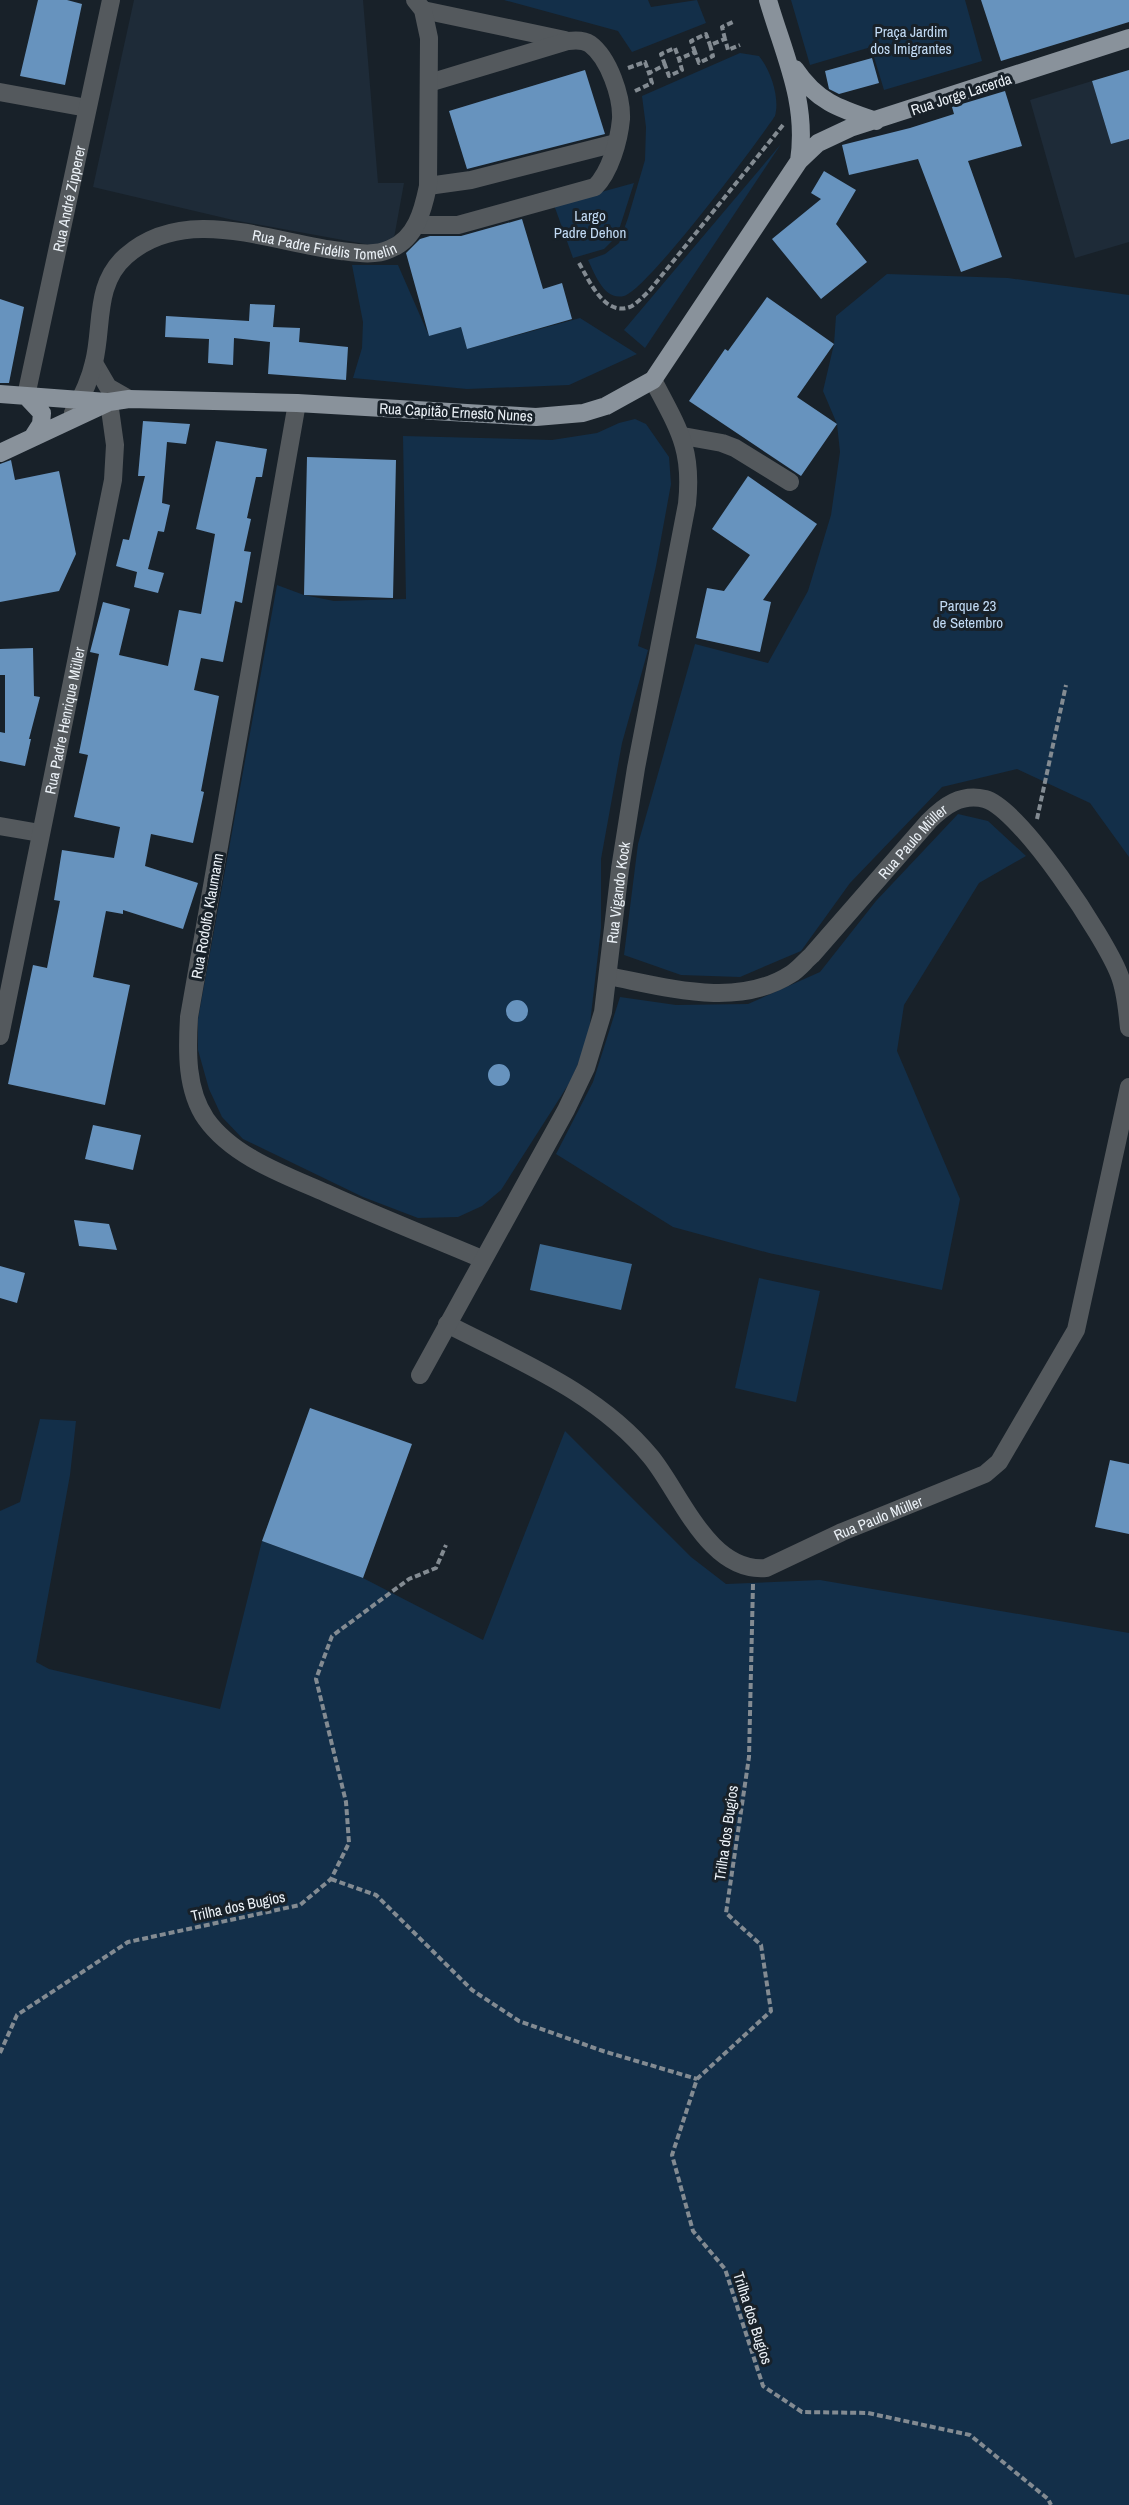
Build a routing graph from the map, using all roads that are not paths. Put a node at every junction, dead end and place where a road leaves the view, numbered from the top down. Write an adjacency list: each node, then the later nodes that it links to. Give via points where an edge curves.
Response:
1 (111, 0): 9 (street, Rua André Zipperer)
2 (768, 0): 6 (main road)
3 (419, 5): 5 (street); 7 (street, Rua Padre Fidélis Tomelin, via 429,38)
4 (1129, 38): 10 (main road, Rua Jorge Lacerda)
5 (568, 40): 7 (street); 11 (street, via 590,44 611,74 621,119)
6 (788, 59): 10 (main road, via 806,86 824,101); 12 (main road, via 801,117)
7 (429, 83): 13 (street, Rua Padre Fidélis Tomelin)
8 (0, 92): 9 (street)
9 (87, 108): 18 (street, Rua André Zipperer)
10 (876, 122): 12 (main road, Rua Jorge Lacerda, via 833,134)
11 (616, 143): 13 (street, via 471,180); 14 (street, via 604,177 595,187 458,225)
12 (799, 161): 16 (main road, Rua Capitão Ernesto Nunes)
13 (428, 186): 14 (street, Rua Padre Fidélis Tomelin)
14 (417, 225): 15 (street, Rua Padre Fidélis Tomelin, via 392,249 377,253 332,250 214,230 162,235 140,245 112,273 100,302)
15 (94, 363): 19 (street, via 108,387); 20 (street, Rua Padre Fidélis Tomelin)
16 (653, 380): 22 (main road, Rua Capitão Ernesto Nunes, via 606,406 560,416); 24 (street, Rua Vigando Kock)
17 (0, 394): 18 (main road)
18 (26, 396): 20 (main road); 25 (main road, via 42,413 41,424)
19 (129, 399): 21 (main road, Rua Capitão Ernesto Nunes); 22 (main road, Rua Capitão Ernesto Nunes)
20 (80, 401): 21 (main road); 23 (street, Rua Padre Fidélis Tomelin)
21 (109, 402): 23 (main road, Rua Capitão Ernesto Nunes); 29 (street, Rua Padre Henrique Müller, via 115,445 113,480)
22 (297, 403): 34 (street, Rua Rodolfo Klaumann, via 189,1017 189,1073 205,1118 222,1138 250,1157 361,1209)
23 (68, 423): 25 (main road, Rua Capitão Ernesto Nunes)
24 (683, 436): 27 (street, via 735,448); 30 (street, Rua Vigando Kock, via 689,459 687,504 636,768)
25 (32, 438): 26 (main road, Rua Capitão Ernesto Nunes)
26 (0, 453)
27 (790, 482)
28 (0, 826): 29 (street)
29 (40, 833): 32 (street, Rua Padre Henrique Müller)
30 (609, 975): 31 (street, Rua Paulo Müller, via 702,993 752,990 792,974 947,804 984,799 997,805 1032,840 1089,917 1120,976); 34 (street, Rua Vigando Kock, via 603,1012 586,1068)
31 (1129, 1028)
32 (0, 1036)
33 (1129, 1087): 35 (street, Rua Paulo Müller, via 1076,1330 1008,1449 985,1474 842,1532 766,1568 754,1569 717,1550 651,1456 604,1411 559,1382)
34 (482, 1258): 35 (street, Rua Vigando Kock)
35 (447, 1324): 36 (street, Rua Vigando Kock)
36 (420, 1376)

